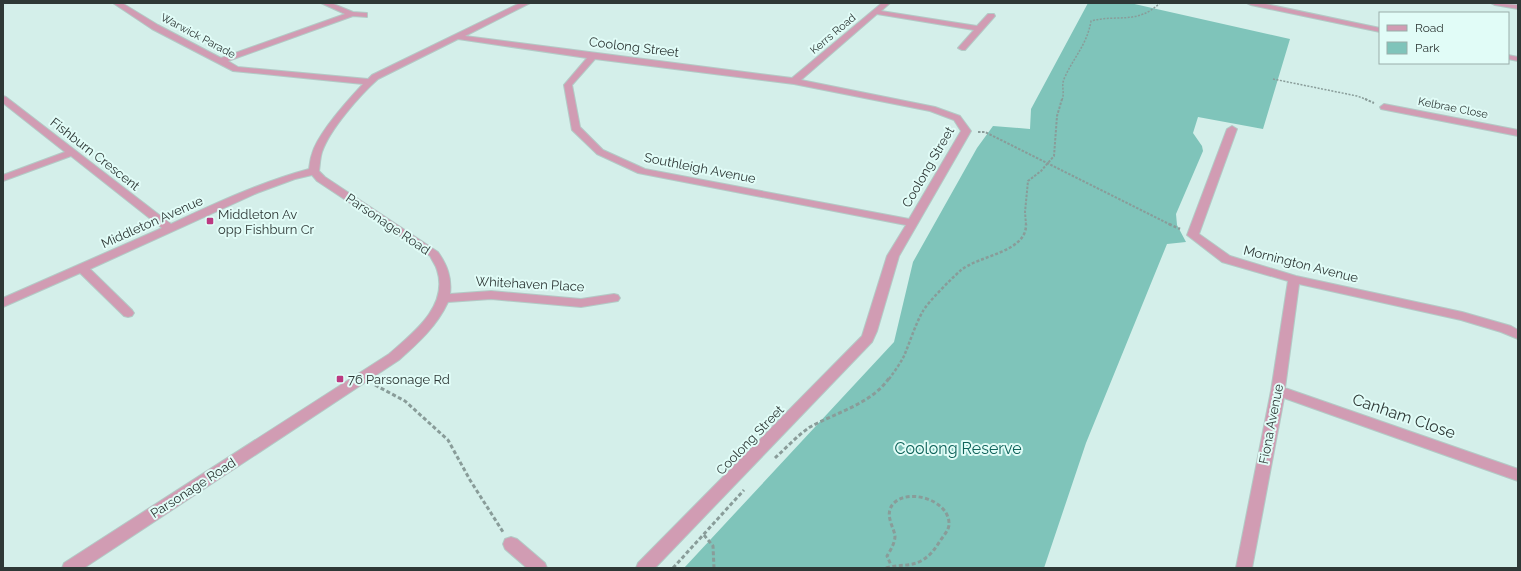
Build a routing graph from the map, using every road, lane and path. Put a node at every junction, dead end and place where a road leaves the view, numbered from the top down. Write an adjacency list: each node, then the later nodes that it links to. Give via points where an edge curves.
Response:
1 (117, 3): 18 (street, Warwick Parade, via 155,27)
2 (325, 3): 10 (street)
3 (526, 3): 15 (street)
4 (886, 3): 9 (street, Kerrs Road)
5 (1160, 3): 28 (path, via 1148,13 1091,21 1090,34 1062,84 1064,95 1059,105 1054,156)
6 (1251, 3): 14 (street)
7 (1495, 3): 8 (street)
8 (1518, 7)
9 (875, 12): 13 (street); 20 (street, Kerrs Road)
10 (352, 14): 11 (street); 18 (street)
11 (364, 15)
12 (991, 16): 13 (street)
13 (979, 29): 16 (street)
14 (1379, 30)
15 (457, 37): 17 (street, Coolong Street); 21 (street)
16 (962, 48)
17 (593, 56): 20 (street, Coolong Street); 31 (street, Southleigh Avenue, via 568,85 576,128 600,152 642,172 886,216)
18 (221, 61): 21 (street, Warwick Parade, via 236,69)
19 (1273, 79): 23 (path, via 1357,96)
20 (794, 81): 25 (street, Coolong Street, via 932,109 957,118)
21 (369, 82): 29 (street, via 331,129 317,151)
22 (3, 99): 27 (street, Fishburn Crescent)
23 (1384, 107): 26 (street, Kelbrae Close)
24 (1232, 129): 33 (street)
25 (966, 131): 28 (path, via 985,132); 31 (street, Coolong Street)
26 (1518, 133)
27 (71, 153): 30 (street); 32 (street, Fishburn Crescent)
28 (1048, 163): 33 (path); 43 (path, via 1028,181 1026,228 1020,241 1007,250 976,260 961,270 923,310 903,358 884,386 854,406 809,428)
29 (314, 171): 32 (street, Middleton Avenue, via 273,183); 36 (street, Parsonage Road, via 321,179 434,254 445,275)
30 (3, 178)
31 (912, 223): 51 (street, Coolong Street, via 893,256 871,331 864,342)
32 (171, 229): 34 (street, Middleton Avenue)
33 (1193, 235): 35 (street, Mornington Avenue, via 1226,259)
34 (82, 269): 38 (street, Middleton Avenue); 39 (street)
35 (1294, 279): 40 (street, Mornington Avenue, via 1462,316); 42 (street, Fiona Avenue)
36 (444, 298): 37 (street, Whitehaven Place, via 491,295 581,303); 41 (street, Parsonage Road, via 432,320 415,339)
37 (614, 298)
38 (3, 304)
39 (128, 313)
40 (1518, 335)
41 (366, 376): 47 (path, via 370,382 405,401 448,440); 49 (street, Parsonage Road)
42 (1278, 391): 44 (street, Canham Close); 55 (street, Fiona Avenue)
43 (771, 462)
44 (1518, 475)
45 (749, 484): 46 (path)
46 (704, 535): 52 (path); 53 (path, via 714,546)
47 (511, 544): 50 (street)
48 (891, 565): 48 (path, via 914,565 931,555 948,529 949,521 942,509 922,497 909,495 892,505 890,520 895,536 887,556); 54 (path)
49 (70, 568)
50 (539, 568)
51 (644, 568)
52 (673, 568)
53 (714, 568)
54 (886, 568)
55 (1244, 568)

